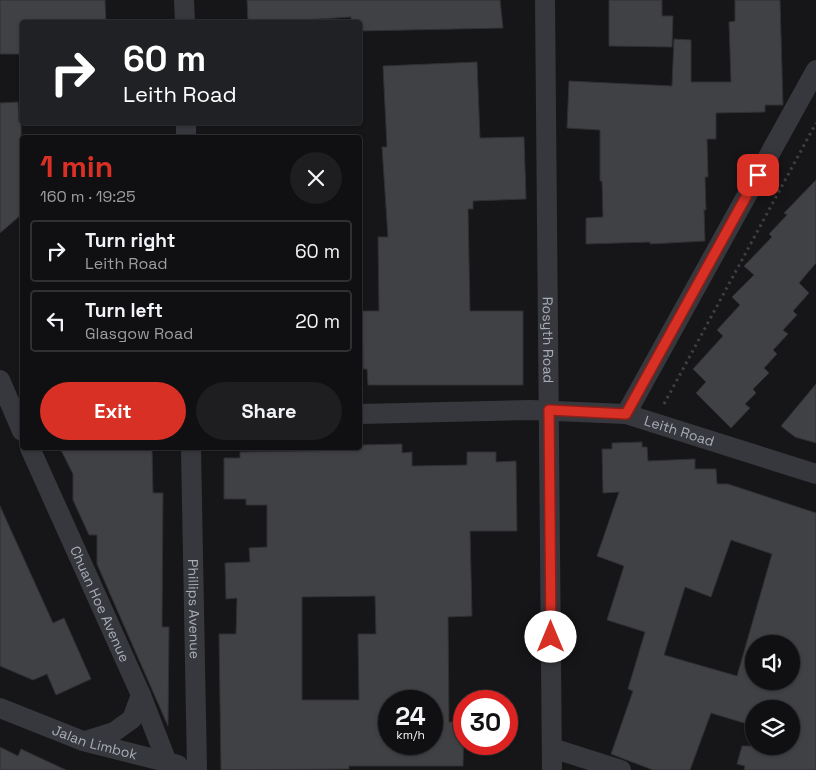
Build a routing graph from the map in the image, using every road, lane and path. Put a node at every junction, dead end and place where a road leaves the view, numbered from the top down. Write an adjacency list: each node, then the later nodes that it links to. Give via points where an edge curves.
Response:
1 (184, 0): 3 (street)
2 (545, 0): 9 (street, Rosyth Road)
3 (184, 20)
4 (816, 70): 5 (street)
5 (811, 93): 11 (street)
6 (816, 124): 8 (path)
7 (0, 380): 12 (street)
8 (662, 408)
9 (549, 410): 10 (street, Leith Road); 11 (street, Leith Road); 19 (street, Rosyth Road)
10 (362, 414)
11 (626, 414): 15 (street, Leith Road)
12 (20, 426)
13 (31, 450): 16 (street, Chuan Hoe Avenue)
14 (191, 450): 22 (street, Phillips Avenue)
15 (816, 474)
16 (141, 695): 18 (street, via 132,719 114,732); 20 (street, Chuan Hoe Avenue)
17 (0, 708): 18 (street, Jalan Limbok)
18 (83, 741): 20 (street, Jalan Limbok)
19 (552, 748): 23 (street, Rosyth Road); 24 (street)
20 (169, 766): 21 (street, Jalan Limbok)
21 (192, 770)
22 (197, 770)
23 (552, 770)
24 (621, 770)

